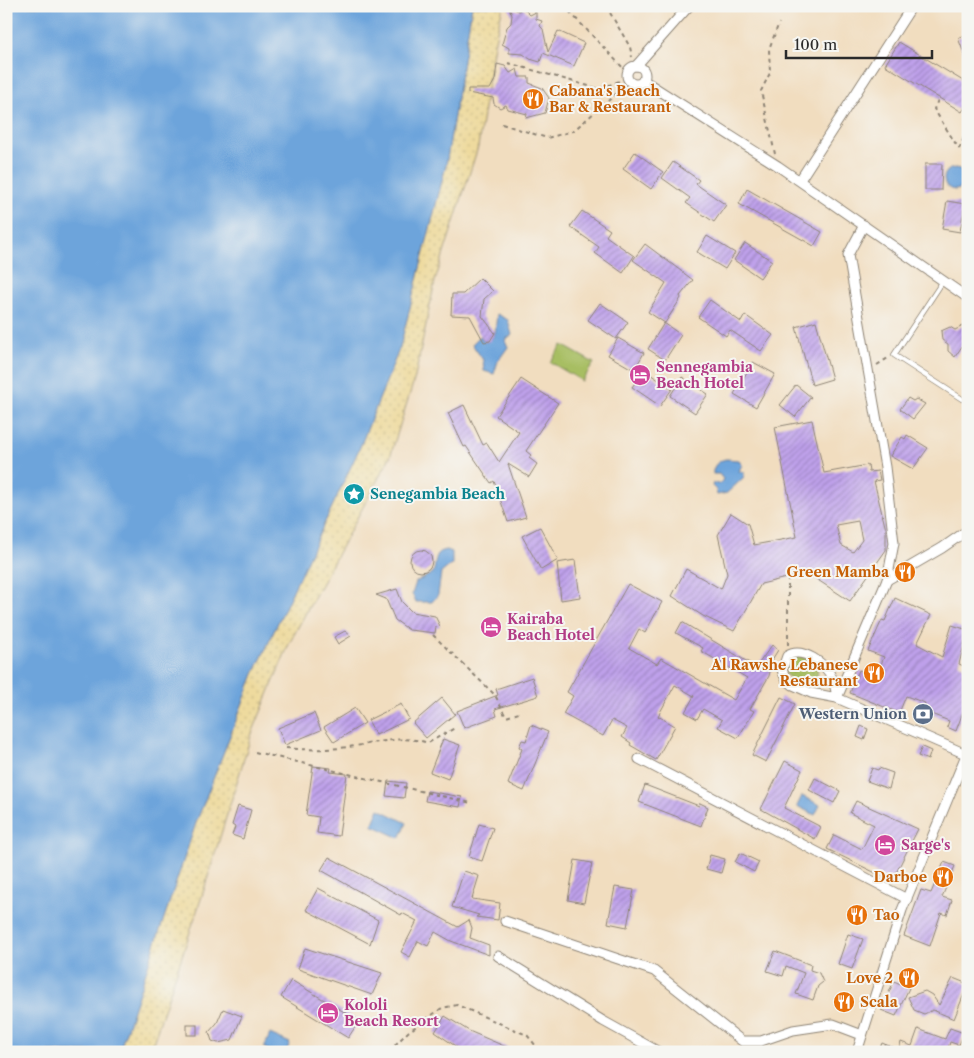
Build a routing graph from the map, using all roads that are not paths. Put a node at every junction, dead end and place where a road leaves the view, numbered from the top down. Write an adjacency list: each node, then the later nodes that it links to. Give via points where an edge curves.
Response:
1 (689, 6): 3 (street)
2 (912, 6): 5 (street)
3 (631, 73): 4 (street, via 636,84); 4 (street, via 643,71)
4 (643, 80): 5 (street)
5 (800, 180): 6 (street)
6 (864, 225): 7 (street); 11 (street, via 848,255 885,467 894,543)
7 (943, 281): 8 (street); 9 (lane, via 894,355)
8 (968, 298)
9 (962, 399)
10 (968, 530): 11 (street)
11 (887, 580): 12 (street)
12 (837, 698): 12 (street, via 827,669 803,653 790,654 782,667 788,682 811,693); 13 (street)
13 (967, 755): 15 (street)
14 (639, 759): 15 (street)
15 (907, 899): 18 (street)
16 (505, 921): 18 (street, via 654,971 742,1041 761,1041 793,1030 833,1024)
17 (498, 956): 19 (street)
18 (862, 1035): 20 (street)
19 (659, 1052)
20 (857, 1052)

